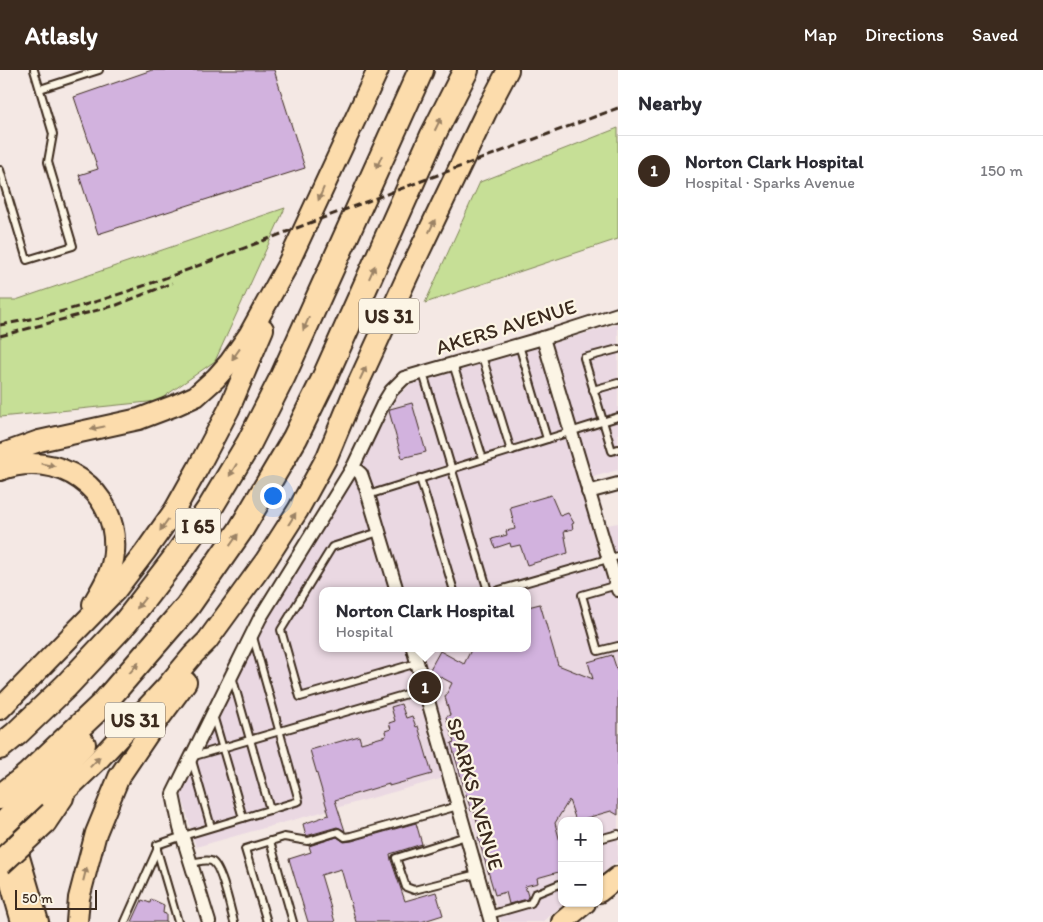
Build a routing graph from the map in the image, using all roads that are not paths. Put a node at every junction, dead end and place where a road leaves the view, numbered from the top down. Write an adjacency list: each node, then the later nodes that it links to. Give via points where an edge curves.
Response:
1 (34, 70): 7 (lane)
2 (99, 70): 7 (lane)
3 (378, 70): 9 (main road, one-way to 9)
4 (421, 70): 53 (highway, I 65, one-way to 53, via 283,376 249,444 210,508 126,622)
5 (466, 70): 59 (highway, I 65, one-way to 5, via 102,704 187,607 240,531 295,438 433,135)
6 (508, 70): 43 (main road, US 31, one-way to 6, via 266,560 327,457 408,275)
7 (40, 89): 8 (lane, via 53,134 48,162 73,246 27,260)
8 (0, 170)
9 (287, 266): 25 (main road, one-way to 25, via 249,335 230,362 196,396 139,419 39,441); 42 (main road, one-way to 42, via 229,408 174,511 116,590)
10 (618, 314): 11 (street, AKERS AVENUE)
11 (543, 338): 12 (street, AKERS AVENUE); 21 (street)
12 (519, 345): 14 (street, AKERS AVENUE); 22 (lane)
13 (618, 348): 18 (lane, via 584,358)
14 (482, 356): 15 (street, AKERS AVENUE); 24 (lane)
15 (453, 364): 16 (street, AKERS AVENUE); 26 (lane)
16 (423, 373): 27 (street, AKERS AVENUE, via 404,378 391,391); 28 (lane)
17 (618, 383): 18 (lane)
18 (593, 390): 20 (lane)
19 (618, 417): 20 (lane)
20 (602, 422): 21 (lane); 23 (lane, via 612,451)
21 (572, 432): 22 (lane); 32 (street)
22 (546, 440): 24 (lane)
23 (618, 449)
24 (511, 450): 26 (lane)
25 (0, 455)
26 (482, 459): 28 (lane)
27 (353, 467): 33 (street, via 361,474); 41 (street)
28 (451, 469): 30 (lane); 38 (lane)
29 (0, 470): 42 (main road, one-way to 42, via 30,463 58,468 84,482 107,512 114,537 111,569 104,586)
30 (420, 478): 33 (lane); 37 (lane)
31 (618, 484): 32 (street)
32 (588, 492): 35 (street)
33 (368, 495): 34 (street)
34 (379, 532): 36 (street); 46 (lane, via 332,547 281,630 300,696)
35 (613, 557): 39 (lane); 40 (street)
36 (396, 587)
37 (453, 587)
38 (487, 587)
39 (510, 587)
40 (617, 588): 44 (lane, via 582,595 598,651)
41 (252, 634): 47 (street); 51 (lane)
42 (69, 640): 49 (main road)
43 (207, 642): 58 (main road, US 31, one-way to 43); 82 (main road, one-way to 43, via 79,898 96,833 120,777 200,662)
44 (618, 646)
45 (414, 652): 46 (street, SPARKS AVENUE)
46 (417, 663): 48 (street, SPARKS AVENUE)
47 (232, 675): 50 (street); 52 (lane)
48 (424, 689): 51 (lane); 60 (street, SPARKS AVENUE)
49 (3, 707)
50 (213, 714): 54 (lane); 55 (street)
51 (279, 731): 52 (lane); 61 (lane, via 299,801)
52 (250, 740): 54 (lane); 61 (lane)
53 (8, 741)
54 (222, 748): 55 (lane); 62 (lane)
55 (191, 757): 64 (lane); 66 (street, via 173,794)
56 (0, 791): 81 (main road)
57 (0, 797): 59 (highway, I 65, bridge)
58 (61, 797): 59 (highway)
59 (36, 802): 63 (highway, bridge); 72 (highway, bridge)
60 (458, 806): 67 (street, SPARKS AVENUE); 69 (lane, via 351,836 345,837 338,832 308,841 284,837)
61 (270, 810): 62 (lane)
62 (243, 818): 64 (lane)
63 (0, 827)
64 (211, 827): 66 (lane)
65 (618, 834): 68 (lane)
66 (183, 836): 71 (lane, via 157,845); 73 (street)
67 (466, 836): 74 (street, SPARKS AVENUE); 74 (lane, via 396,858 406,887 414,890)
68 (603, 838)
69 (270, 841): 87 (lane, via 245,849); 88 (lane)
70 (0, 845): 80 (main road)
71 (156, 850): 83 (lane); 84 (lane)
72 (0, 863)
73 (191, 863): 85 (street); 86 (lane, via 210,860 215,864)
74 (477, 874): 79 (street, SPARKS AVENUE)
75 (618, 877): 77 (main road)
76 (558, 884): 79 (lane, via 534,894 531,903)
77 (603, 889)
78 (580, 907): 89 (main road)
79 (490, 918)
80 (22, 922)
81 (38, 922)
82 (77, 922)
83 (126, 922)
84 (178, 922)
85 (209, 922)
86 (234, 922)
87 (268, 922)
88 (293, 922)
89 (562, 922)

